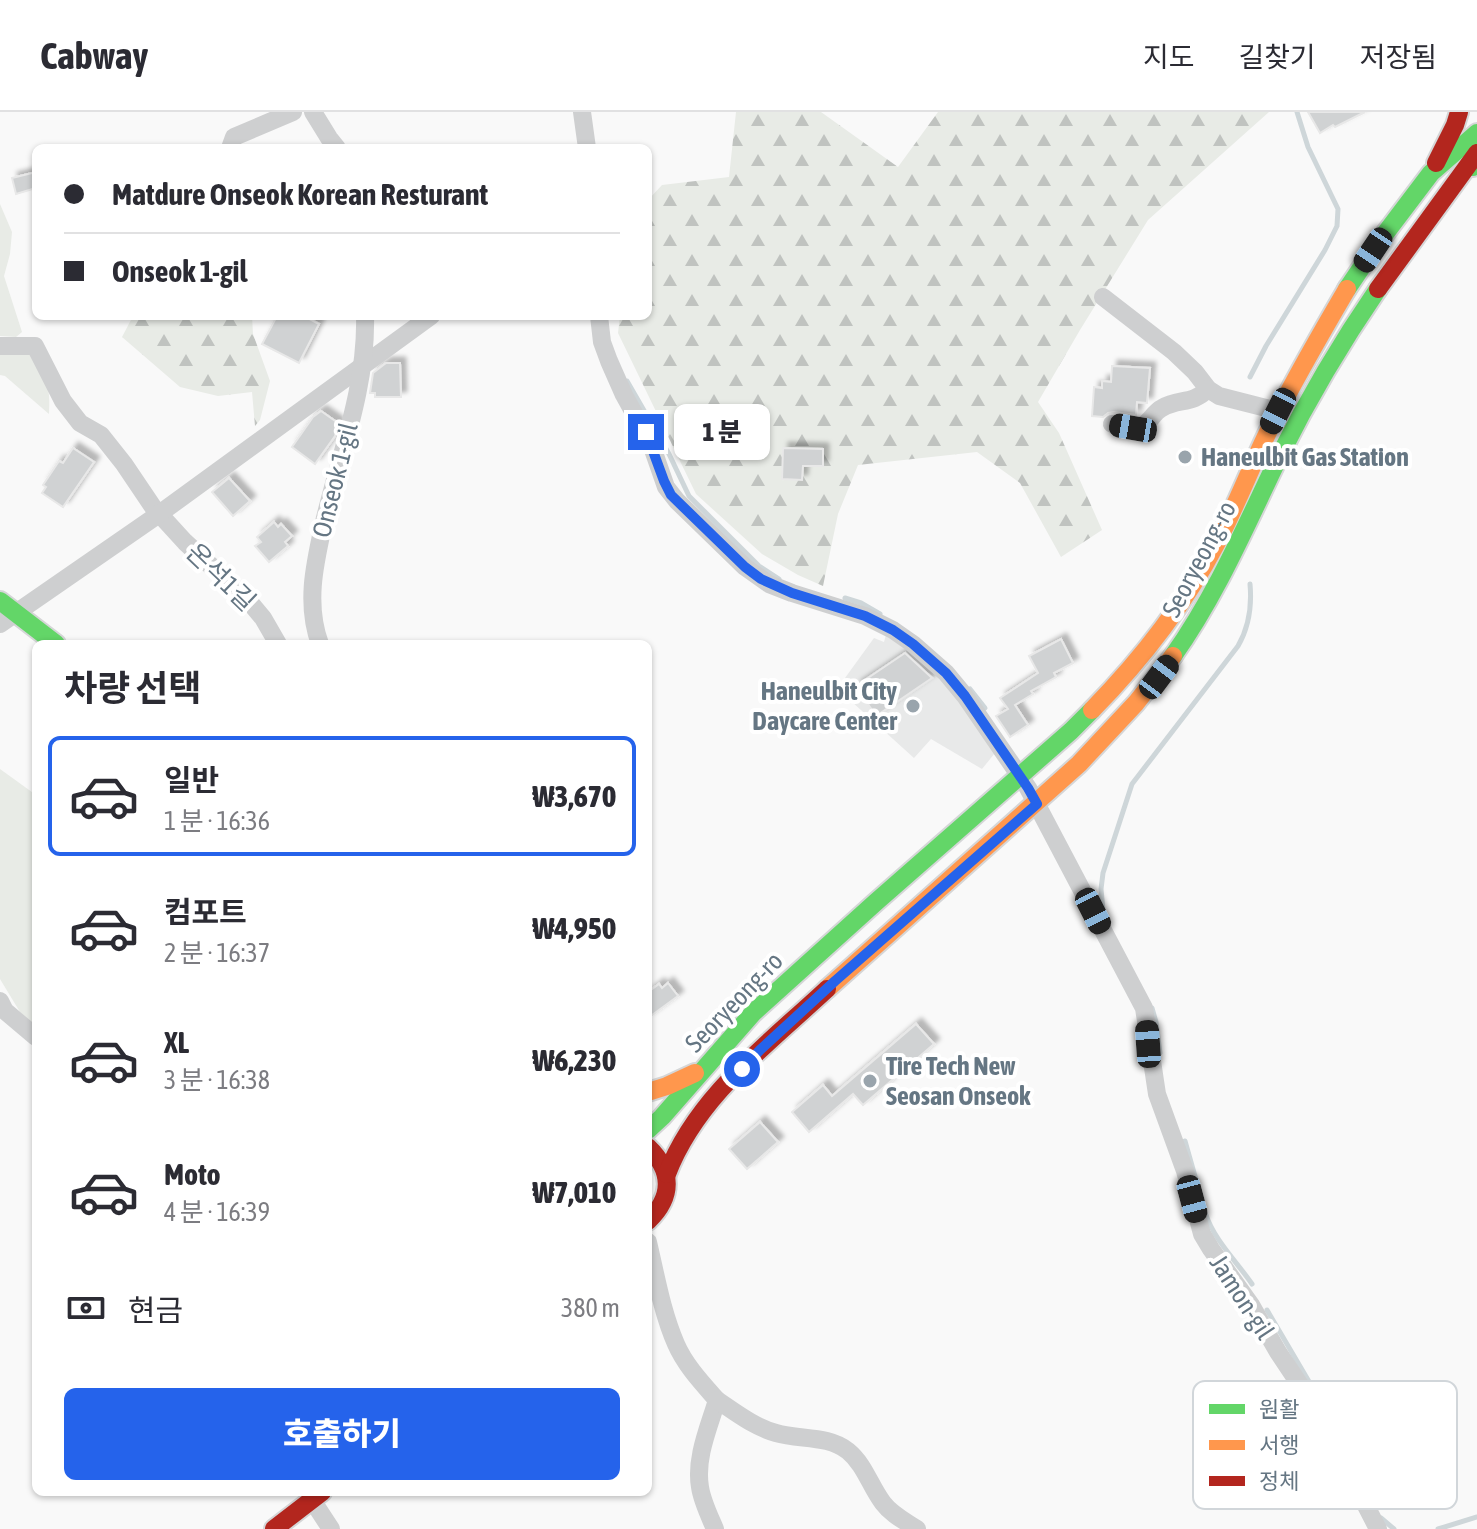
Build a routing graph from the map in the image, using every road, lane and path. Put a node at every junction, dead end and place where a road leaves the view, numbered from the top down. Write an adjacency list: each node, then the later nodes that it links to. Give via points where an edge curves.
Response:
1 (293, 112): 6 (street, via 234,137)
2 (313, 112): 7 (street)
3 (582, 112): 8 (street)
4 (1459, 112): 10 (street)
5 (1477, 133): 10 (street, Seoryeong-ro)
6 (231, 144)
7 (334, 144)
8 (586, 144)
9 (1474, 161): 11 (street, Seoryeong-ro)
10 (1431, 173): 11 (street); 19 (street, Seoryeong-ro, via 1352,281)
11 (1453, 187): 28 (street, Seoryeong-ro, via 1379,286 1323,374 1196,622 1152,685)
12 (1103, 297): 18 (street, via 1174,352)
13 (365, 320): 17 (street, Onseok 1-gil)
14 (426, 320): 17 (street)
15 (599, 320): 29 (street, via 609,361 677,501 769,584 865,616 913,644 960,689)
16 (0, 346): 21 (street, 온석1길, via 35,346 63,401 80,423 101,435)
17 (363, 367): 21 (street); 26 (street, Onseok 1-gil, via 313,573 313,621)
18 (1208, 389): 19 (street); 20 (street, via 1191,401 1162,407 1141,427)
19 (1278, 411): 27 (street, Seoryeong-ro, via 1195,580 1128,673)
20 (1112, 424)
21 (159, 514): 23 (street); 25 (street, 온석1길, via 247,599)
22 (0, 601): 23 (street)
23 (8, 619): 24 (street)
24 (48, 640)
25 (276, 640)
26 (319, 640)
27 (1076, 726): 28 (street); 29 (street, Seoryeong-ro)
28 (1097, 746): 29 (street, Seoryeong-ro)
29 (1028, 789): 30 (street, Seoryeong-ro); 31 (street, Seoryeong-ro); 41 (street, Jamon-gil, via 1144,1008 1157,1094 1202,1234)
30 (933, 851): 31 (street); 34 (street, Seoryeong-ro, via 753,1013)
31 (956, 874): 38 (street, Seoryeong-ro, via 714,1097 682,1138)
32 (0, 1001): 33 (street)
33 (32, 1034)
34 (705, 1068): 35 (street); 36 (street, Seoryeong-ro)
35 (652, 1091)
36 (652, 1126)
37 (652, 1151): 38 (street)
38 (667, 1174): 39 (street, Seoryeong-ro, via 665,1200)
39 (652, 1217)
40 (652, 1259): 42 (street, via 677,1346)
41 (1297, 1381)
42 (717, 1400): 47 (street, via 699,1472); 48 (street, via 774,1433 826,1441 848,1451 880,1500)
43 (317, 1496): 45 (street); 46 (street)
44 (1368, 1509): 49 (street, Jamon-gil)
45 (274, 1529)
46 (331, 1529)
47 (715, 1529)
48 (917, 1529)
49 (1378, 1529)

